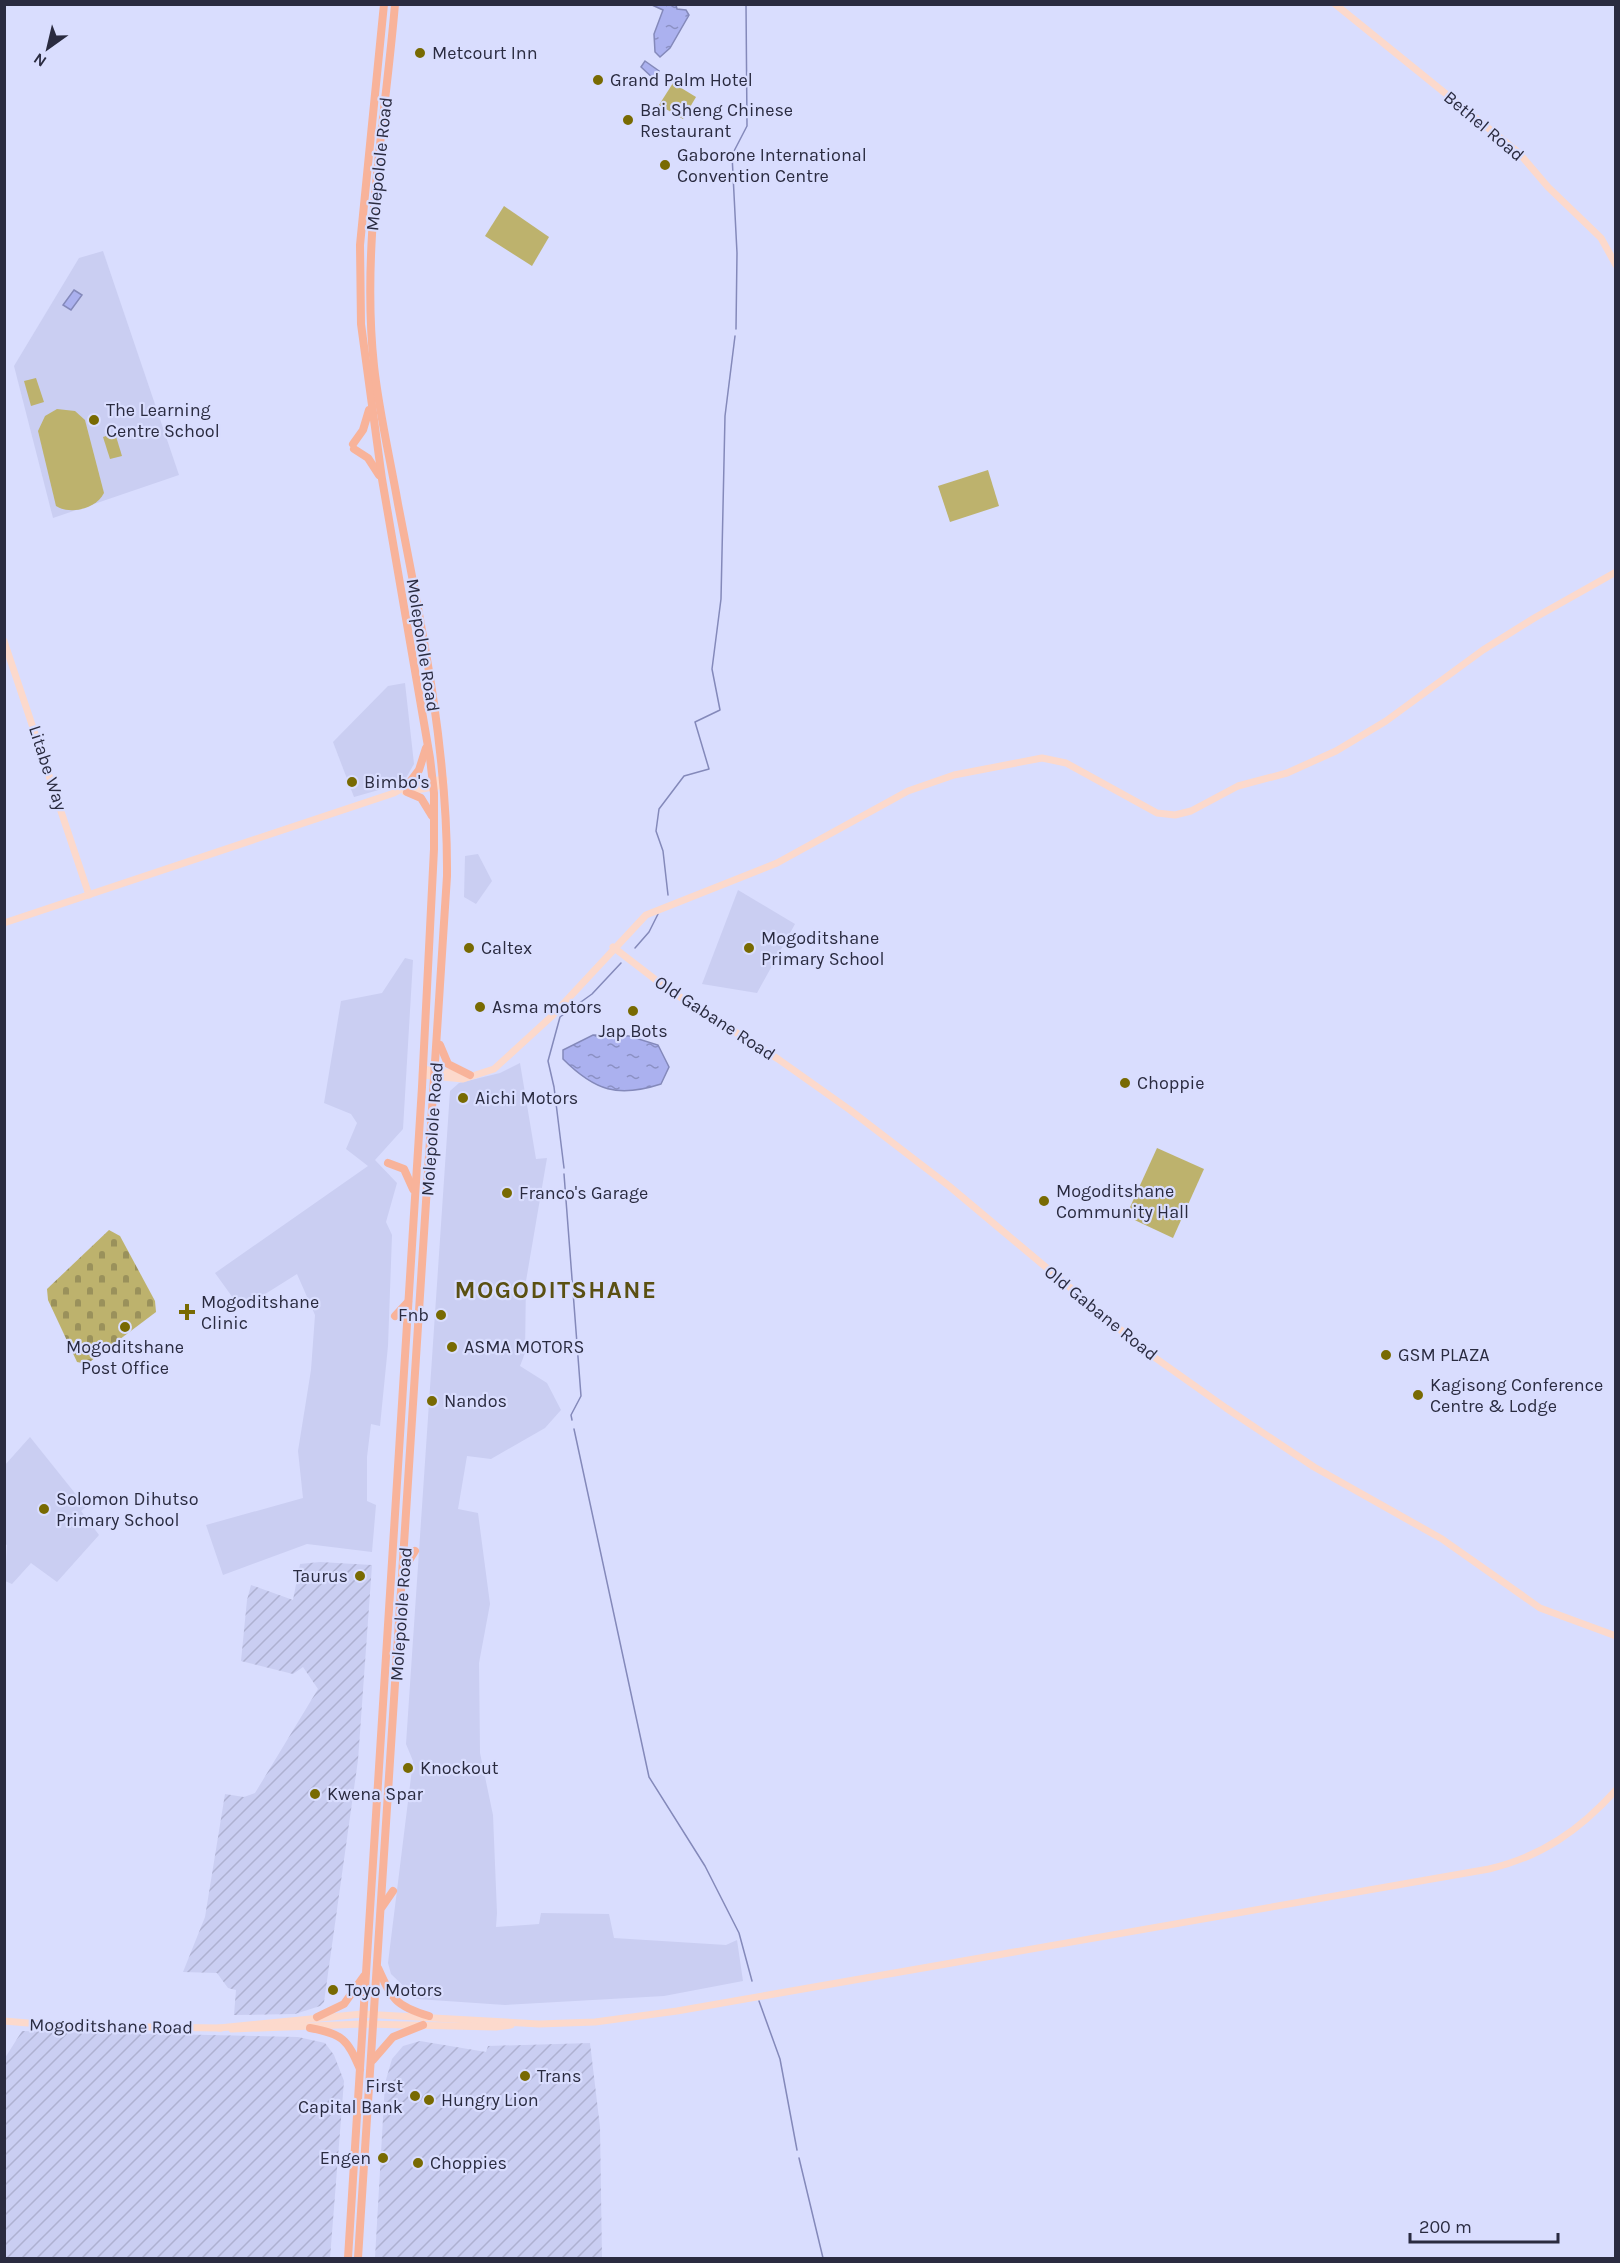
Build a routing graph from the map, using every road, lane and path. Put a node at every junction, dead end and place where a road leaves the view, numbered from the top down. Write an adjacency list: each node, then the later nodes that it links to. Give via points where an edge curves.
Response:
1 (384, 4): 5 (main road, Molepolole Road, via 360,245 361,324)
2 (395, 4): 10 (main road, Molepolole Road, via 371,246 371,327 382,420 421,622)
3 (1335, 4): 4 (street, Bethel Road, via 1519,153 1601,238)
4 (1616, 265)
5 (370, 406): 6 (main road, Molepolole Road); 6 (main road, via 354,446 368,458)
6 (381, 479): 9 (main road, Molepolole Road)
7 (1616, 572): 18 (street, via 1507,635 1386,721 1336,751 1287,773 1238,786 1191,811 1175,815 1157,813 1057,760 1029,759 954,775 908,791 768,867 646,915)
8 (4, 641): 14 (street, Litabe Way)
9 (427, 743): 11 (main road, Molepolole Road); 12 (main road, via 419,770)
10 (444, 782): 11 (street); 19 (main road, Molepolole Road, via 447,876)
11 (433, 784): 12 (street); 13 (main road, Molepolole Road)
12 (407, 789): 13 (main road, via 421,798); 14 (street)
13 (434, 820): 15 (main road, Molepolole Road)
14 (90, 895): 17 (street)
15 (431, 915): 16 (main road); 20 (main road, Molepolole Road)
16 (422, 922)
17 (4, 923)
18 (613, 947): 22 (street, via 509,1058 494,1069); 31 (street, Old Gabane Road, via 669,990 859,1116 1147,1352 1235,1414 1314,1467 1442,1539 1540,1608)
19 (438, 1041): 21 (main road, Molepolole Road); 22 (main road, via 448,1064)
20 (422, 1072): 21 (street); 24 (main road, Molepolole Road)
21 (435, 1074): 22 (street); 27 (main road, Molepolole Road)
22 (473, 1076)
23 (388, 1162): 24 (main road, via 404,1169)
24 (415, 1193): 25 (main road, Molepolole Road)
25 (408, 1302): 26 (main road); 28 (main road, Molepolole Road)
26 (395, 1316)
27 (416, 1357): 28 (main road, via 410,1360); 30 (main road, Molepolole Road)
28 (402, 1384): 36 (main road, Molepolole Road)
29 (415, 1551): 30 (main road)
30 (403, 1570): 34 (main road, Molepolole Road)
31 (1616, 1636)
32 (1616, 1790): 43 (street, via 1560,1841 1528,1857 1489,1869 657,2014 595,2022)
33 (393, 1891): 34 (main road)
34 (381, 1908): 35 (main road, Molepolole Road)
35 (377, 1966): 38 (main road, Molepolole Road); 39 (main road, via 396,2002)
36 (365, 1974): 37 (main road, Molepolole Road); 40 (main road, via 344,2004)
37 (362, 2014): 38 (street); 40 (street); 42 (main road, Molepolole Road)
38 (375, 2014): 39 (street); 44 (main road, Molepolole Road)
39 (429, 2016): 43 (street)
40 (317, 2017): 46 (street)
41 (4, 2020): 46 (street, Mogoditshane Road, via 63,2026)
42 (363, 2024): 44 (street); 47 (street); 49 (main road, Molepolole Road)
43 (518, 2024): 45 (street)
44 (374, 2025): 45 (street); 48 (main road, Molepolole Road)
45 (423, 2025): 48 (main road, via 393,2037)
46 (219, 2028): 47 (street)
47 (310, 2028): 49 (main road, via 338,2035 351,2050)
48 (373, 2060): 51 (main road, Molepolole Road)
49 (360, 2071): 50 (main road, Molepolole Road)
50 (348, 2259)
51 (358, 2259)

